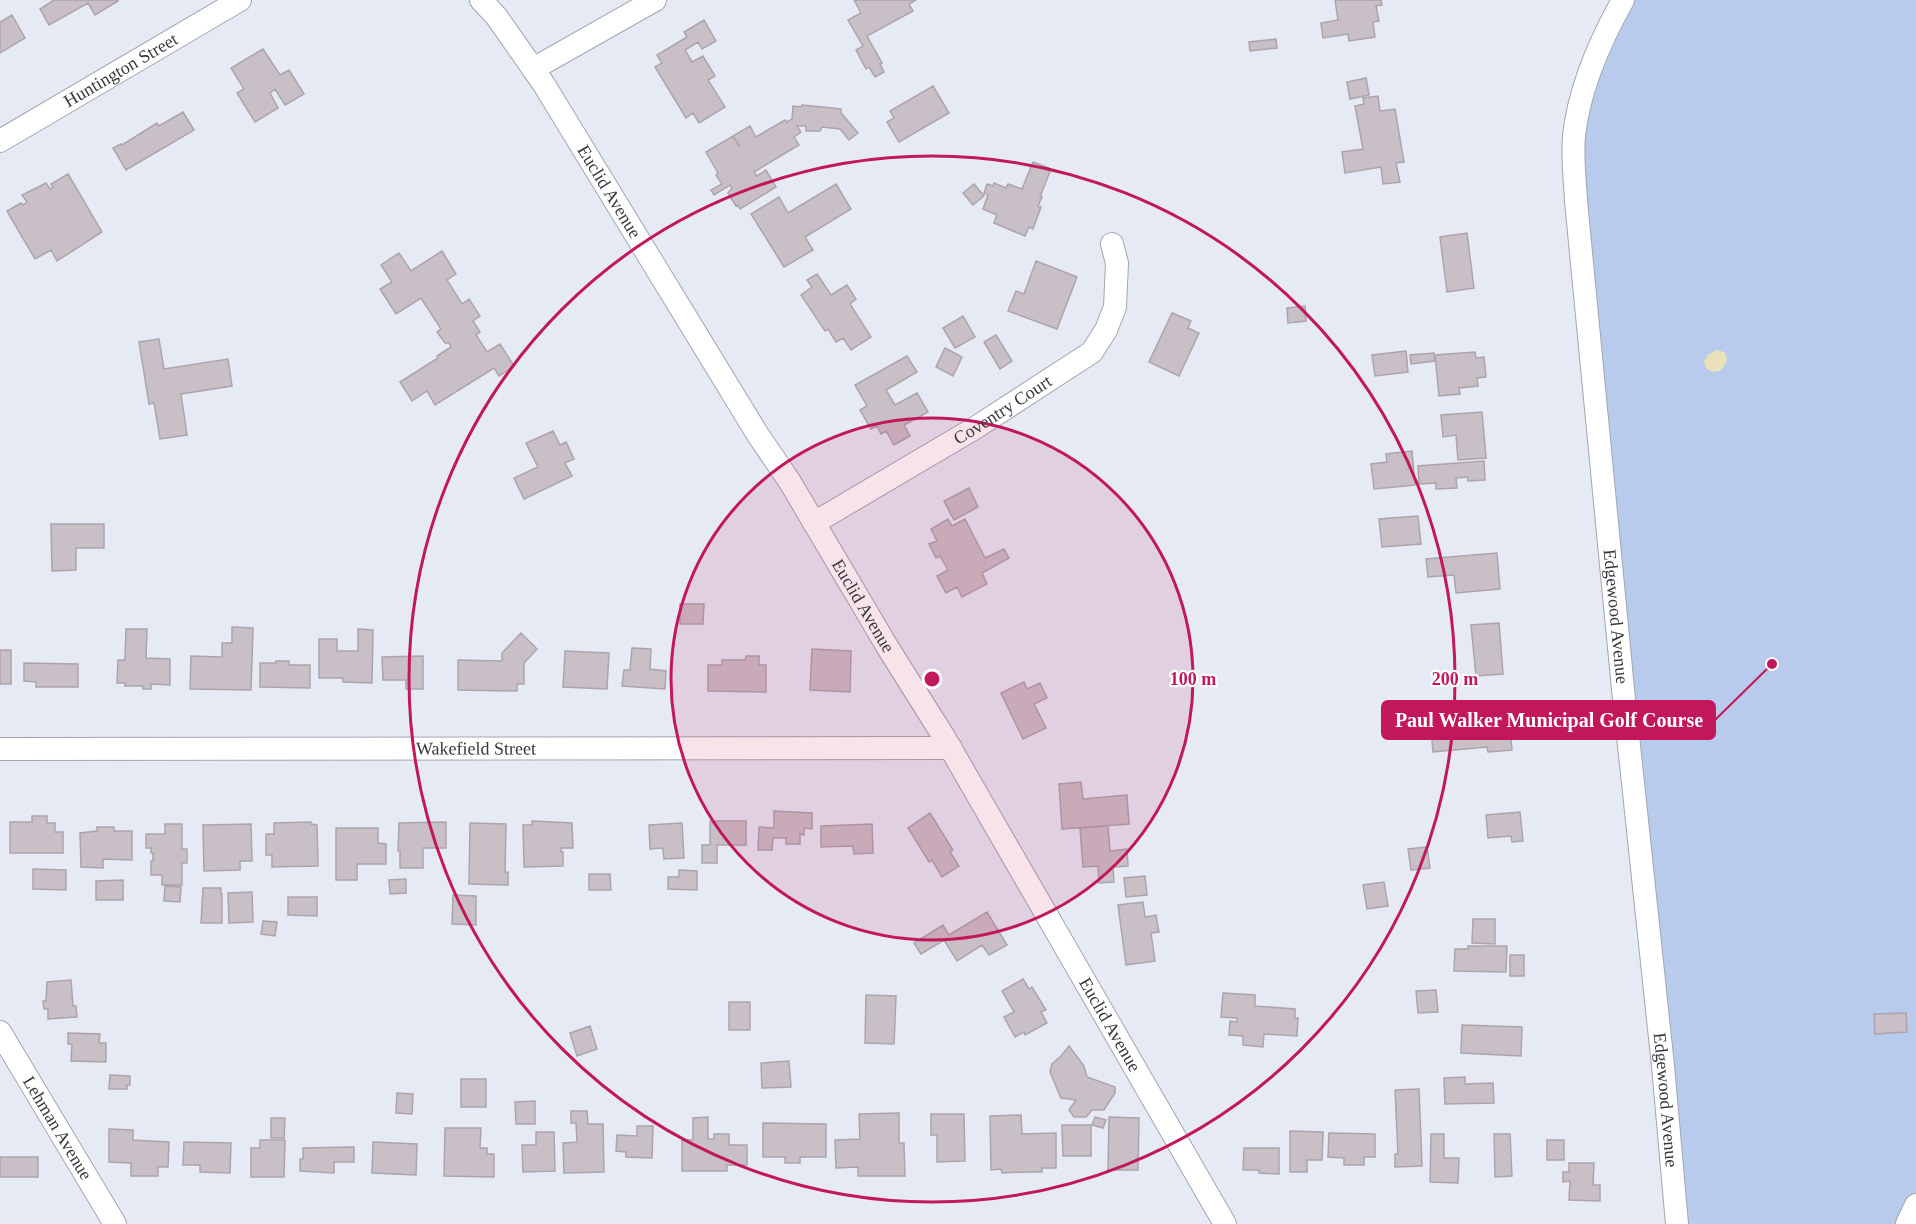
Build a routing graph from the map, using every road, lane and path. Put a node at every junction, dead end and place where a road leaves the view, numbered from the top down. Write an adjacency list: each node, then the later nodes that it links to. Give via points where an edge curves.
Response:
1 (240, 0): 6 (street, Huntington Street)
2 (481, 0): 5 (street, Euclid Avenue)
3 (655, 0): 5 (street)
4 (1623, 0): 15 (street, Edgewood Avenue, via 1590,72 1577,117 1576,201)
5 (533, 69): 8 (street, Euclid Avenue)
6 (0, 141)
7 (1112, 244): 8 (street, Coventry Court, via 1118,263 1115,307 1092,352 975,428)
8 (814, 523): 9 (street, Euclid Avenue)
9 (951, 748): 10 (street, Wakefield Street); 14 (street, Euclid Avenue)
10 (0, 749)
11 (0, 1032): 13 (street, Lehman Avenue)
12 (1916, 1205): 16 (street)
13 (115, 1224)
14 (1225, 1224)
15 (1677, 1224)
16 (1907, 1224)

